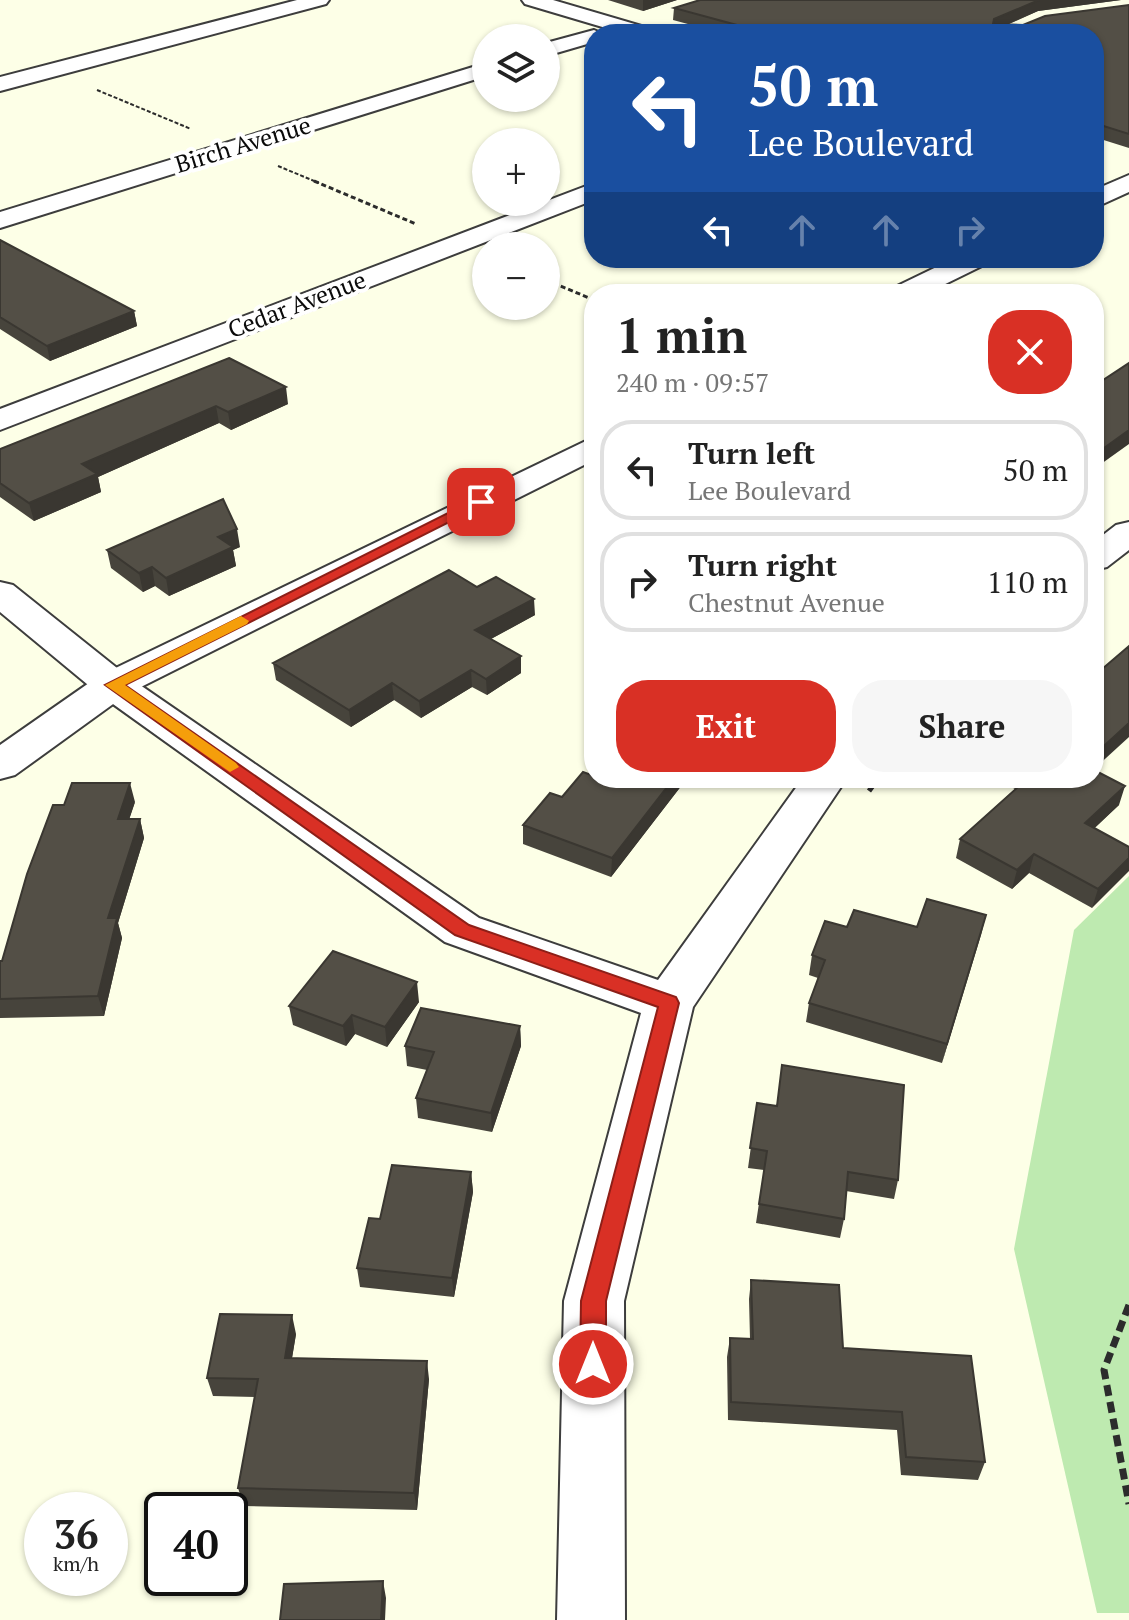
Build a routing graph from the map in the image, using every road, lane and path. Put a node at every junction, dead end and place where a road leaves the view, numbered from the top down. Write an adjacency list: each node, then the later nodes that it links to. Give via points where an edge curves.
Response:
1 (319, 0): 7 (street)
2 (532, 0): 3 (street)
3 (613, 24)
4 (584, 39): 5 (street)
5 (560, 46)
6 (472, 73): 15 (street, Birch Avenue)
7 (0, 84)
8 (91, 87): 9 (path)
9 (193, 130)
10 (276, 165): 16 (path)
11 (1104, 171): 12 (street)
12 (1129, 180): 13 (street)
13 (1104, 194)
14 (584, 195): 21 (street, Cedar Avenue)
15 (0, 220)
16 (418, 225)
17 (956, 268): 18 (street)
18 (923, 284)
19 (560, 286): 20 (path)
20 (584, 296)
21 (0, 420)
22 (584, 452): 26 (street)
23 (1129, 533): 24 (street)
24 (1104, 552)
25 (0, 593): 26 (street)
26 (113, 685): 27 (street); 29 (street, via 462,930)
27 (0, 765)
28 (818, 788): 29 (street)
29 (669, 1003): 32 (street, via 594,1301)
30 (1129, 1305): 31 (path, via 1104,1370)
31 (1129, 1504)
32 (591, 1620)

